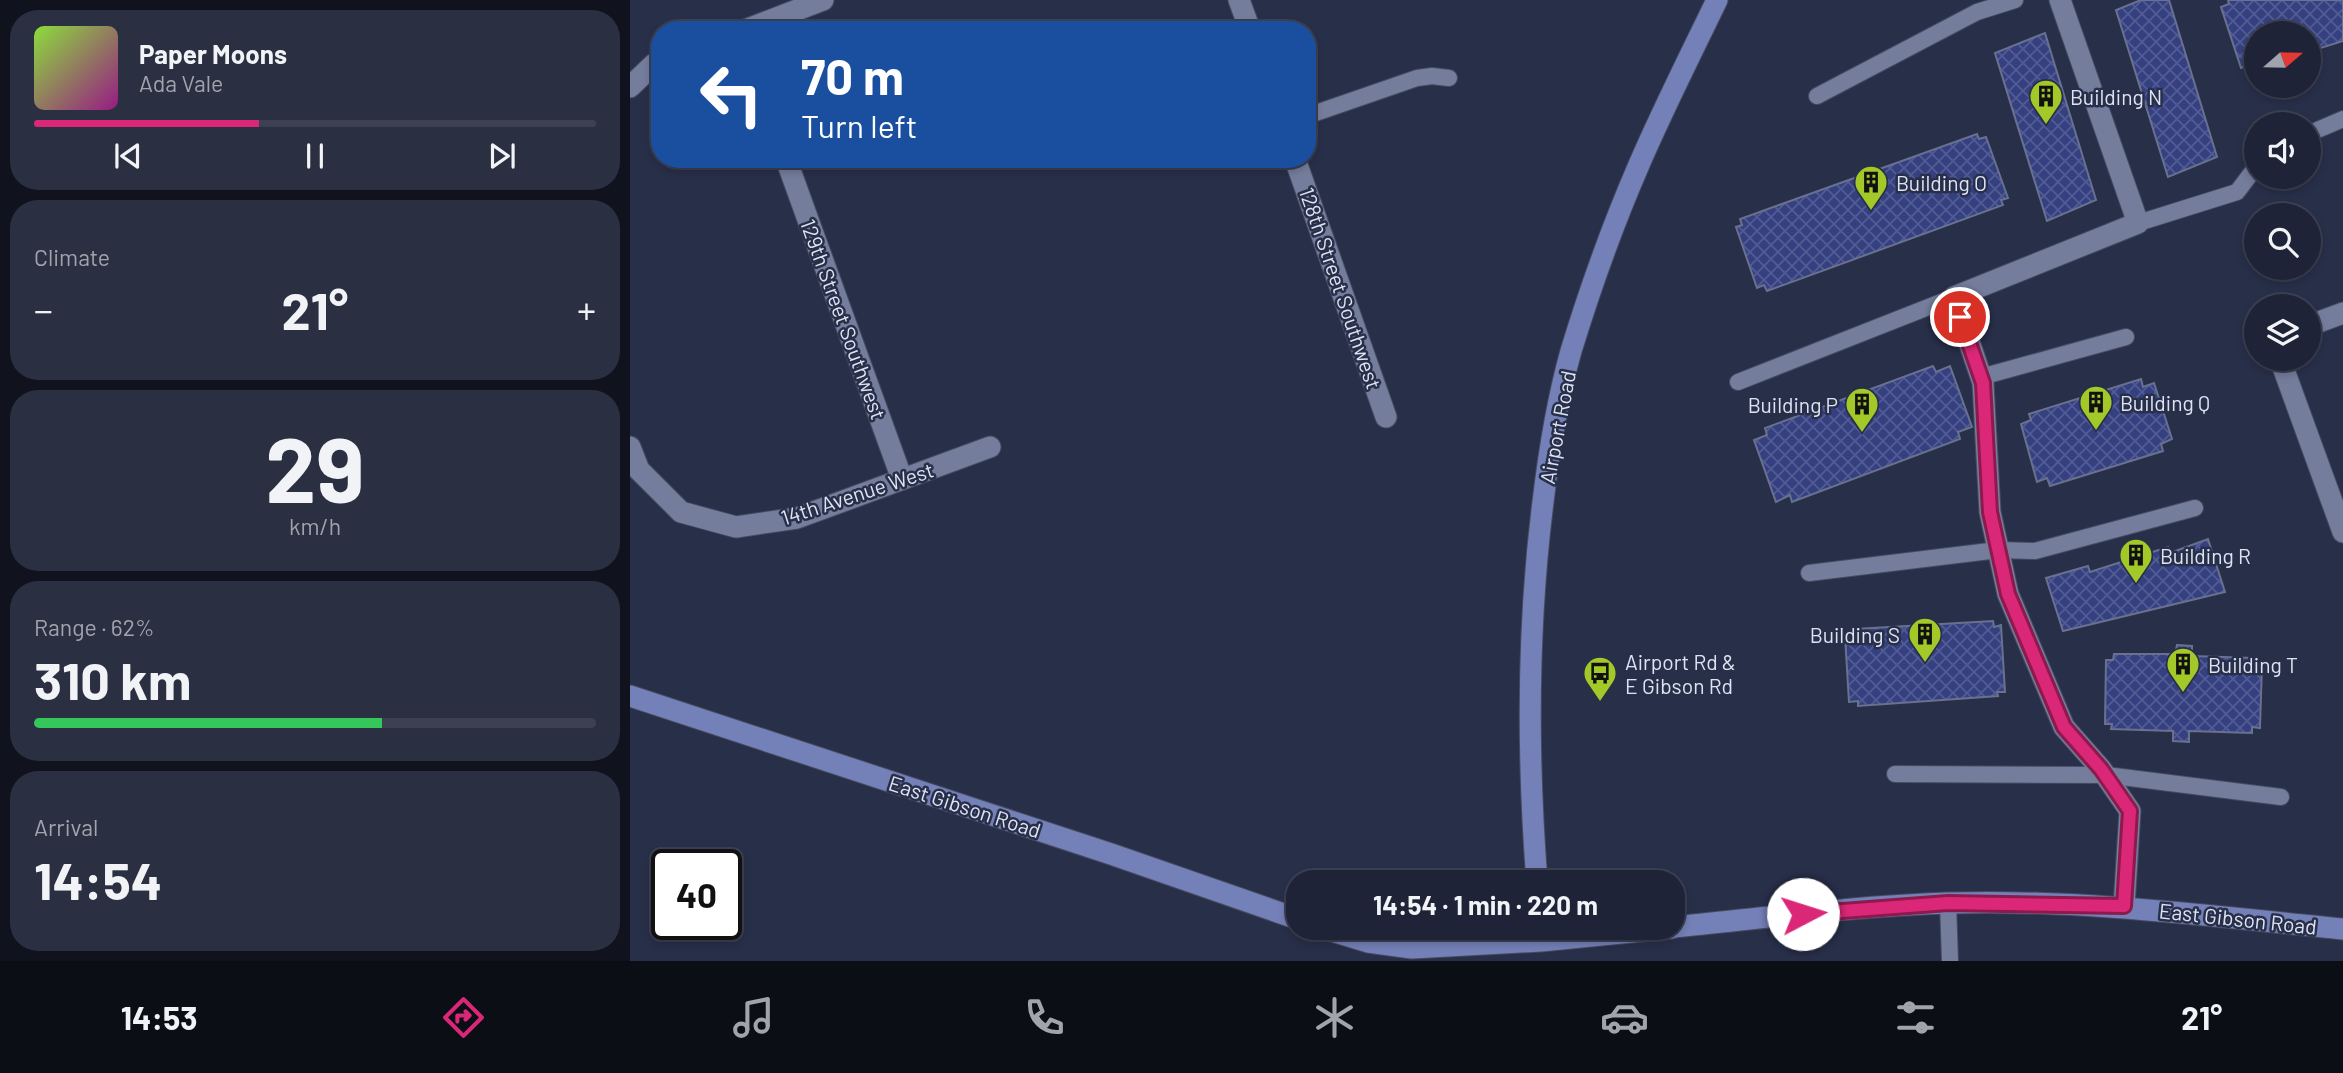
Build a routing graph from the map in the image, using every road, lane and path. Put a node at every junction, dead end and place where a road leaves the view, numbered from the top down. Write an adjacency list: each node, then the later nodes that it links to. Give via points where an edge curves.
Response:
1 (823, 0): 6 (street)
2 (1239, 0): 7 (street)
3 (1717, 0): 38 (street, Airport Road, via 1637,168 1604,253 1571,352 1551,439 1530,650 1529,762)
4 (2015, 0): 11 (lane, via 1977,12)
5 (2060, 0): 18 (street)
6 (768, 21)
7 (1247, 21)
8 (651, 67): 10 (street)
9 (1449, 78): 12 (lane, via 1417,78)
10 (630, 87)
11 (1818, 96)
12 (1316, 113)
13 (2343, 119): 14 (lane)
14 (2321, 128)
15 (789, 168): 29 (street, 129th Street Southwest)
16 (1298, 168): 26 (street, 128th Street Southwest)
17 (2244, 183): 18 (lane, via 2237,192)
18 (2138, 223): 19 (street)
19 (1954, 297): 24 (street); 25 (lane)
20 (2343, 313): 21 (street)
21 (2321, 321)
22 (2126, 337): 24 (lane)
23 (2284, 371): 31 (street)
24 (1981, 377): 32 (street, via 1990,512)
25 (1738, 382)
26 (1386, 417)
27 (630, 447): 29 (street, 14th Avenue West, via 639,470 681,512 736,527 797,518)
28 (990, 447): 29 (street, 14th Avenue West)
29 (902, 479)
30 (2195, 508): 32 (lane, via 2035,551)
31 (2343, 532)
32 (1998, 550): 33 (lane); 36 (street, via 2008,594 2064,727)
33 (1809, 573)
34 (630, 696): 41 (street, East Gibson Road)
35 (1895, 774): 36 (lane)
36 (2106, 775): 37 (lane); 40 (street, via 2130,811)
37 (2281, 797)
38 (1536, 870)
39 (1948, 903): 40 (street, East Gibson Road); 42 (street, East Gibson Road); 47 (lane)
40 (2124, 906): 43 (street, East Gibson Road)
41 (1286, 915)
42 (1685, 927)
43 (2343, 929)
44 (1361, 940): 46 (street, East Gibson Road, via 1412,948)
45 (1568, 940): 46 (street, East Gibson Road)
46 (1542, 943)
47 (1950, 961)

